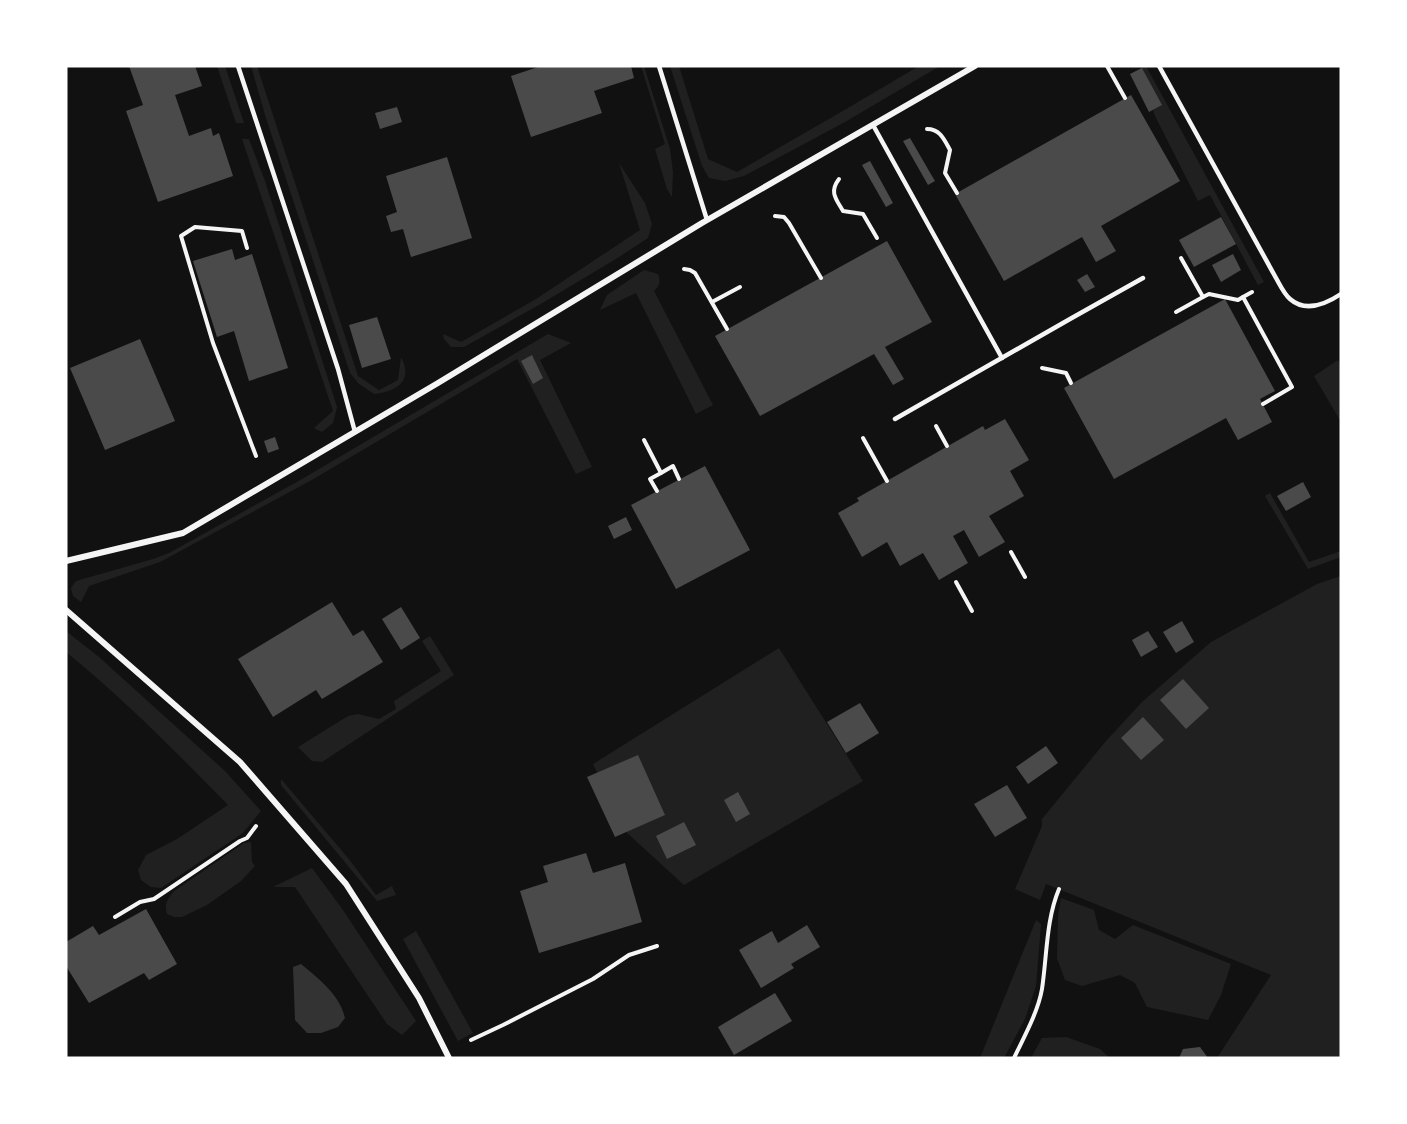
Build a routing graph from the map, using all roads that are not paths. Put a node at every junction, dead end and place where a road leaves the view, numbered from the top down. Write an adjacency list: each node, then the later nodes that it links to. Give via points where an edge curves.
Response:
1 (238, 66): 11 (lane)
2 (660, 66): 6 (lane)
3 (975, 66): 5 (street)
4 (1159, 66): 8 (lane, via 1291,300 1304,306 1319,306)
5 (873, 125): 6 (street); 9 (lane)
6 (707, 220): 11 (street)
7 (1143, 278): 9 (lane)
8 (1341, 294)
9 (1002, 358): 10 (lane)
10 (895, 419)
11 (355, 432): 12 (street, via 183,533)
12 (66, 561)
13 (66, 610): 14 (street, via 240,762 346,884 419,998)
14 (449, 1058)

